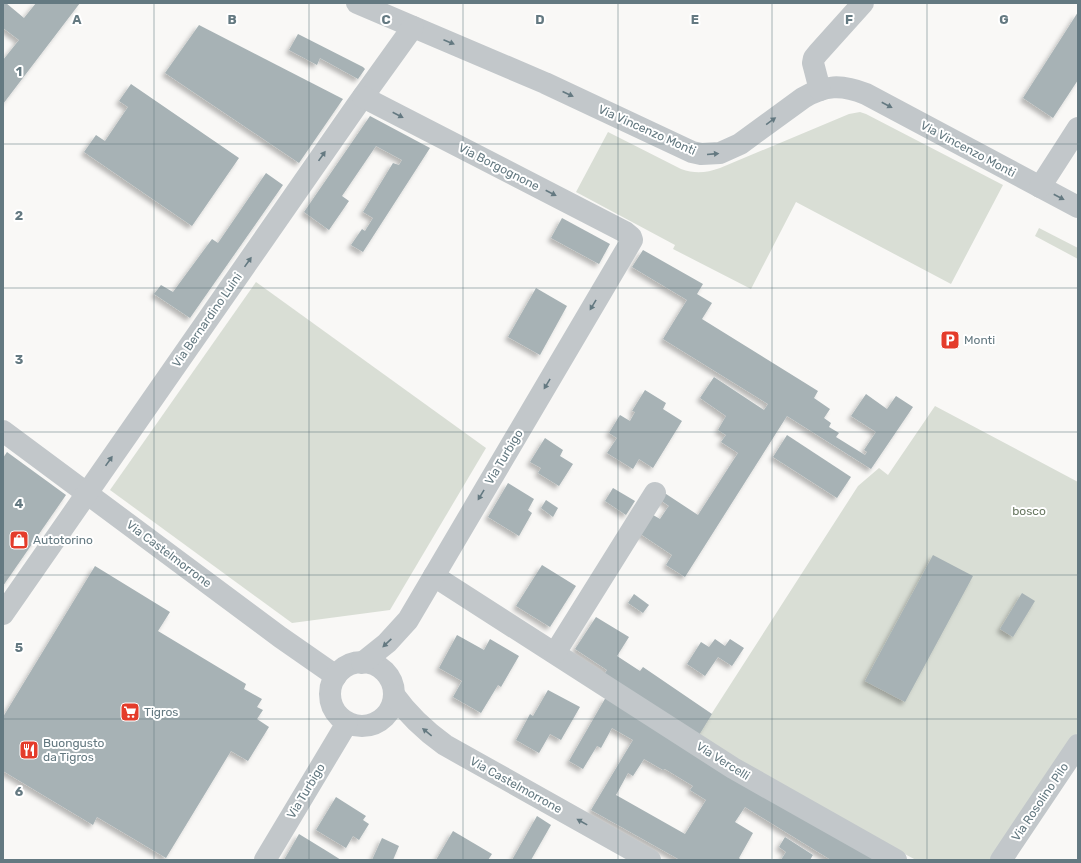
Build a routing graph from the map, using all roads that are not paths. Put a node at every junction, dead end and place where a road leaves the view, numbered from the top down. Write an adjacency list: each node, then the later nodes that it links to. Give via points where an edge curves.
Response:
1 (357, 3): 3 (street, Via Vincenzo Monti)
2 (863, 3): 4 (street, via 814,58)
3 (413, 27): 4 (street, Via Vincenzo Monti, one-way to 4, via 545,83 701,154 720,153 740,144 803,98); 5 (street, Via Bernardino Luini)
4 (820, 90): 7 (street, Via Vincenzo Monti, one-way to 7, via 833,86 846,87 866,94)
5 (363, 96): 9 (street, Via Borgognone, one-way to 9, via 625,232); 11 (street, Via Bernardino Luini, one-way to 5)
6 (1078, 128): 7 (street)
7 (1040, 187): 8 (street, Via Vincenzo Monti, one-way to 8)
8 (1078, 207)
9 (632, 240): 13 (street, Via Turbigo, one-way to 13)
10 (3, 431): 11 (street, Via Castelmorrone)
11 (87, 493): 14 (street, Via Bernardino Luini); 17 (street, Via Castelmorrone)
12 (655, 493): 15 (street)
13 (434, 576): 15 (street, Via Vercelli); 16 (street, Via Turbigo, one-way to 16, via 408,620 387,643)
14 (3, 614)
15 (554, 653): 23 (street, Via Vercelli, via 733,768)
16 (362, 663): 17 (street, via 352,664); 18 (street, via 381,669 388,676)
17 (336, 676): 19 (street, via 330,696 333,707)
18 (394, 696): 19 (street, via 392,706 378,722 368,726); 22 (street, Via Castelmorrone, one-way to 18, via 445,745 415,722)
19 (347, 723): 21 (street, Via Turbigo)
20 (1078, 745): 24 (street, Via Rosolino Pilo)
21 (265, 860)
22 (650, 860)
23 (896, 860)
24 (1002, 860)

